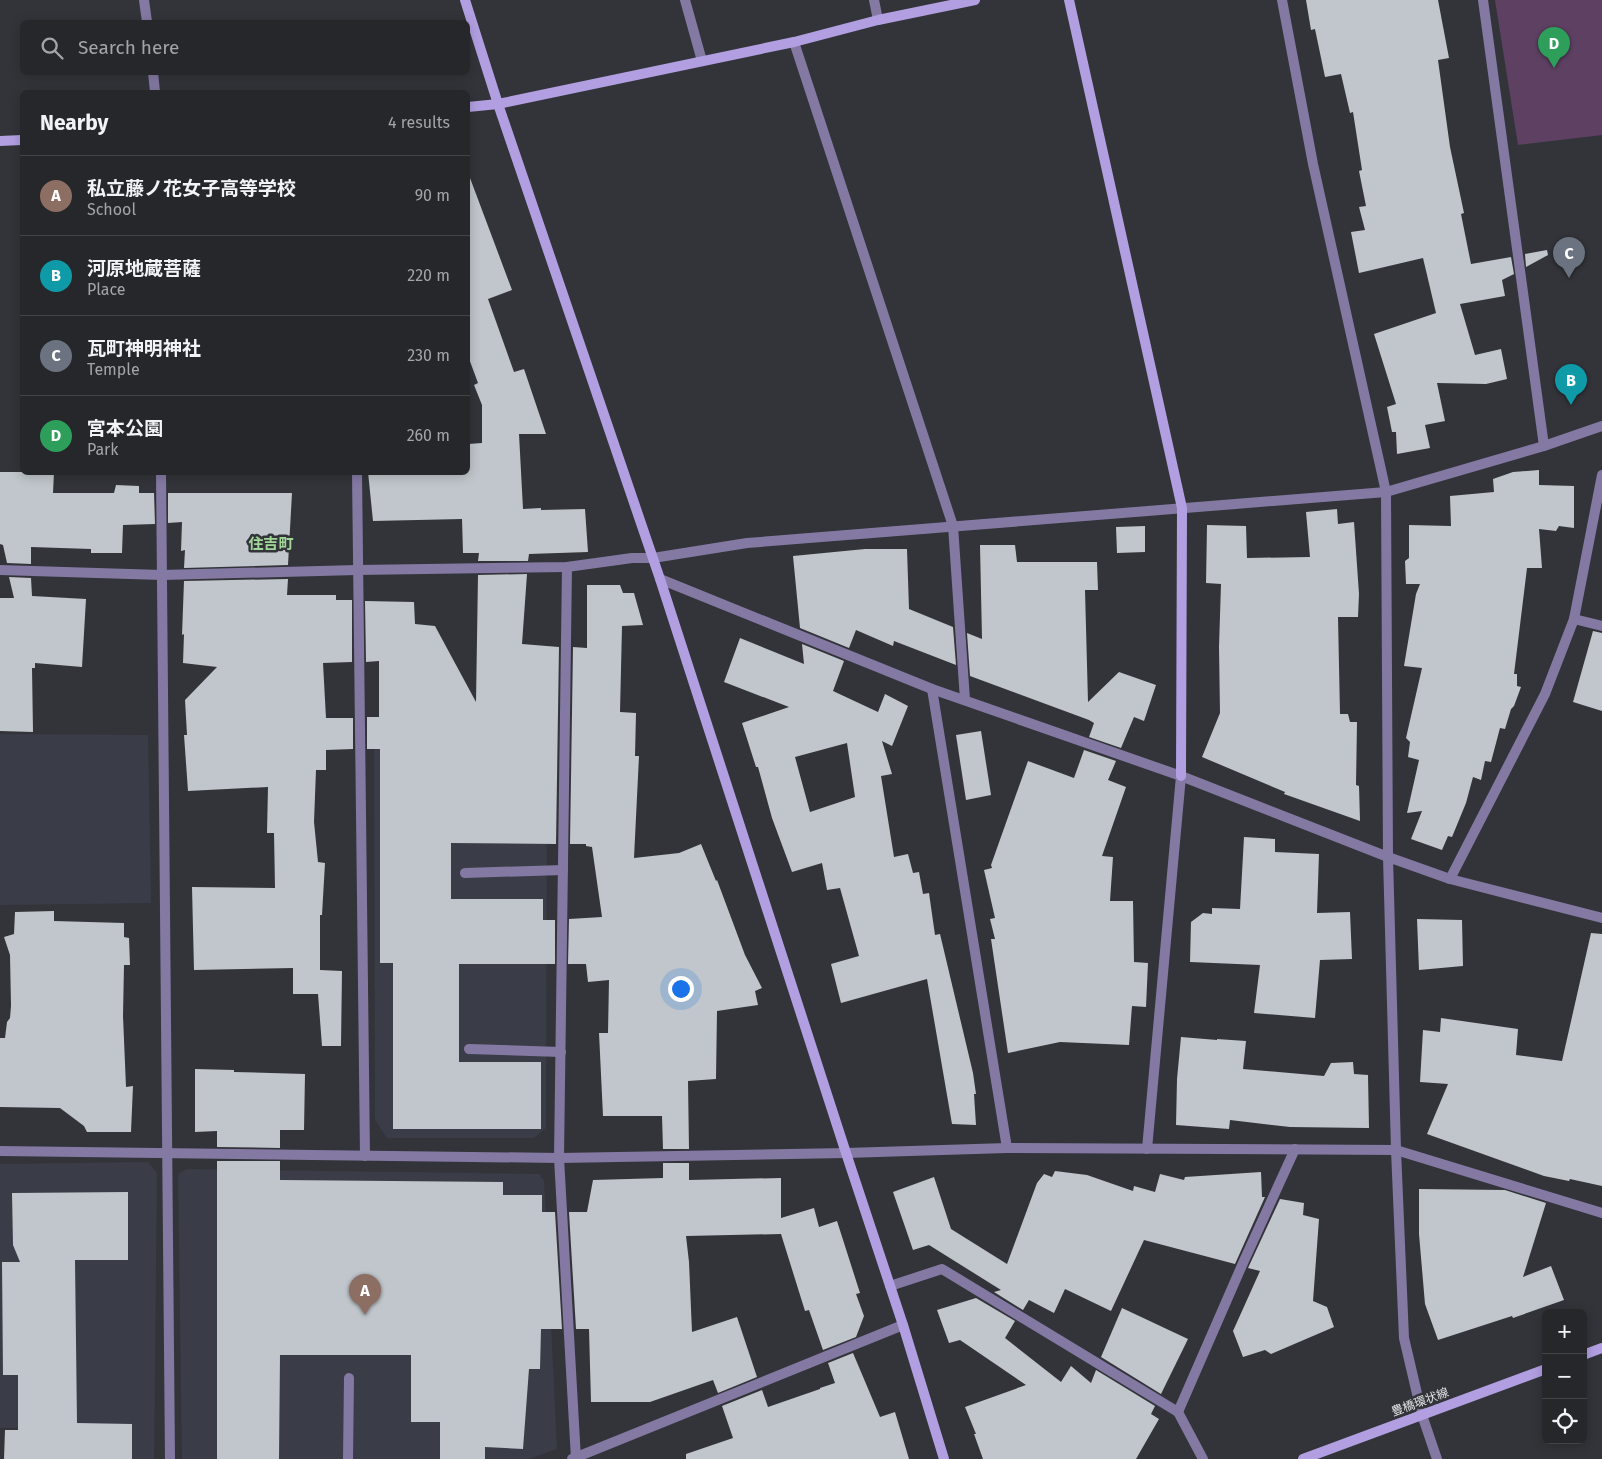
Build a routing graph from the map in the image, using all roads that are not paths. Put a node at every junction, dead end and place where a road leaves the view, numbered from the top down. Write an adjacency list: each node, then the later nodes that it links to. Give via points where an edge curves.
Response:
1 (144, 0): 9 (street)
2 (465, 0): 15 (street)
3 (685, 0): 12 (street)
4 (874, 0): 10 (street)
5 (975, 0): 10 (street)
6 (1068, 0): 25 (street)
7 (1282, 0): 24 (street, via 1313,164)
8 (1484, 0): 20 (street)
9 (147, 20)
10 (878, 20): 11 (street)
11 (794, 42): 12 (street); 26 (street)
12 (702, 61): 15 (street)
13 (152, 75): 14 (street)
14 (155, 90)
15 (498, 104): 16 (street); 27 (street)
16 (470, 107)
17 (20, 140): 18 (street)
18 (0, 141)
19 (1602, 426): 20 (street)
20 (1544, 446): 24 (street)
21 (161, 475): 31 (street)
22 (357, 475): 30 (street)
23 (1602, 475): 33 (street)
24 (1386, 492): 25 (street); 38 (street)
25 (1182, 508): 26 (street); 37 (street)
26 (953, 526): 27 (street, via 747,543); 36 (street)
27 (653, 558): 28 (street); 32 (street)
28 (567, 568): 30 (street); 39 (street)
29 (0, 570): 31 (street)
30 (357, 570): 31 (street); 52 (street)
31 (162, 575): 50 (street)
32 (660, 579): 35 (street); 51 (street)
33 (1574, 619): 34 (street); 41 (street, via 1545,694)
34 (1602, 626)
35 (932, 689): 36 (street); 45 (street)
36 (965, 700): 37 (street)
37 (1181, 776): 38 (street); 46 (street)
38 (1388, 857): 41 (street); 48 (street)
39 (563, 870): 40 (street); 44 (street)
40 (466, 872)
41 (1450, 879): 42 (street)
42 (1602, 918)
43 (469, 1049): 44 (street)
44 (561, 1052): 53 (street)
45 (1008, 1148): 46 (street); 51 (street)
46 (1148, 1149): 47 (street)
47 (1295, 1149): 48 (street); 61 (street)
48 (1396, 1150): 54 (street); 62 (street, via 1404,1338)
49 (0, 1151): 50 (street)
50 (167, 1153): 52 (street); 63 (street)
51 (846, 1153): 53 (street); 55 (street)
52 (365, 1156): 53 (street)
53 (559, 1158): 65 (street)
54 (1602, 1213)
55 (890, 1286): 56 (street); 61 (street, via 942,1269)
56 (903, 1325): 65 (street); 66 (street)
57 (1602, 1348): 58 (street)
58 (1586, 1354)
59 (1542, 1370): 62 (street, 豊橋環状線)
60 (349, 1378): 64 (street)
61 (1178, 1412): 67 (street)
62 (1422, 1415): 68 (street, 豊橋環状線); 69 (street)
63 (170, 1459)
64 (348, 1459)
65 (574, 1459)
66 (944, 1459)
67 (1204, 1459)
68 (1303, 1459)
69 (1437, 1459)

